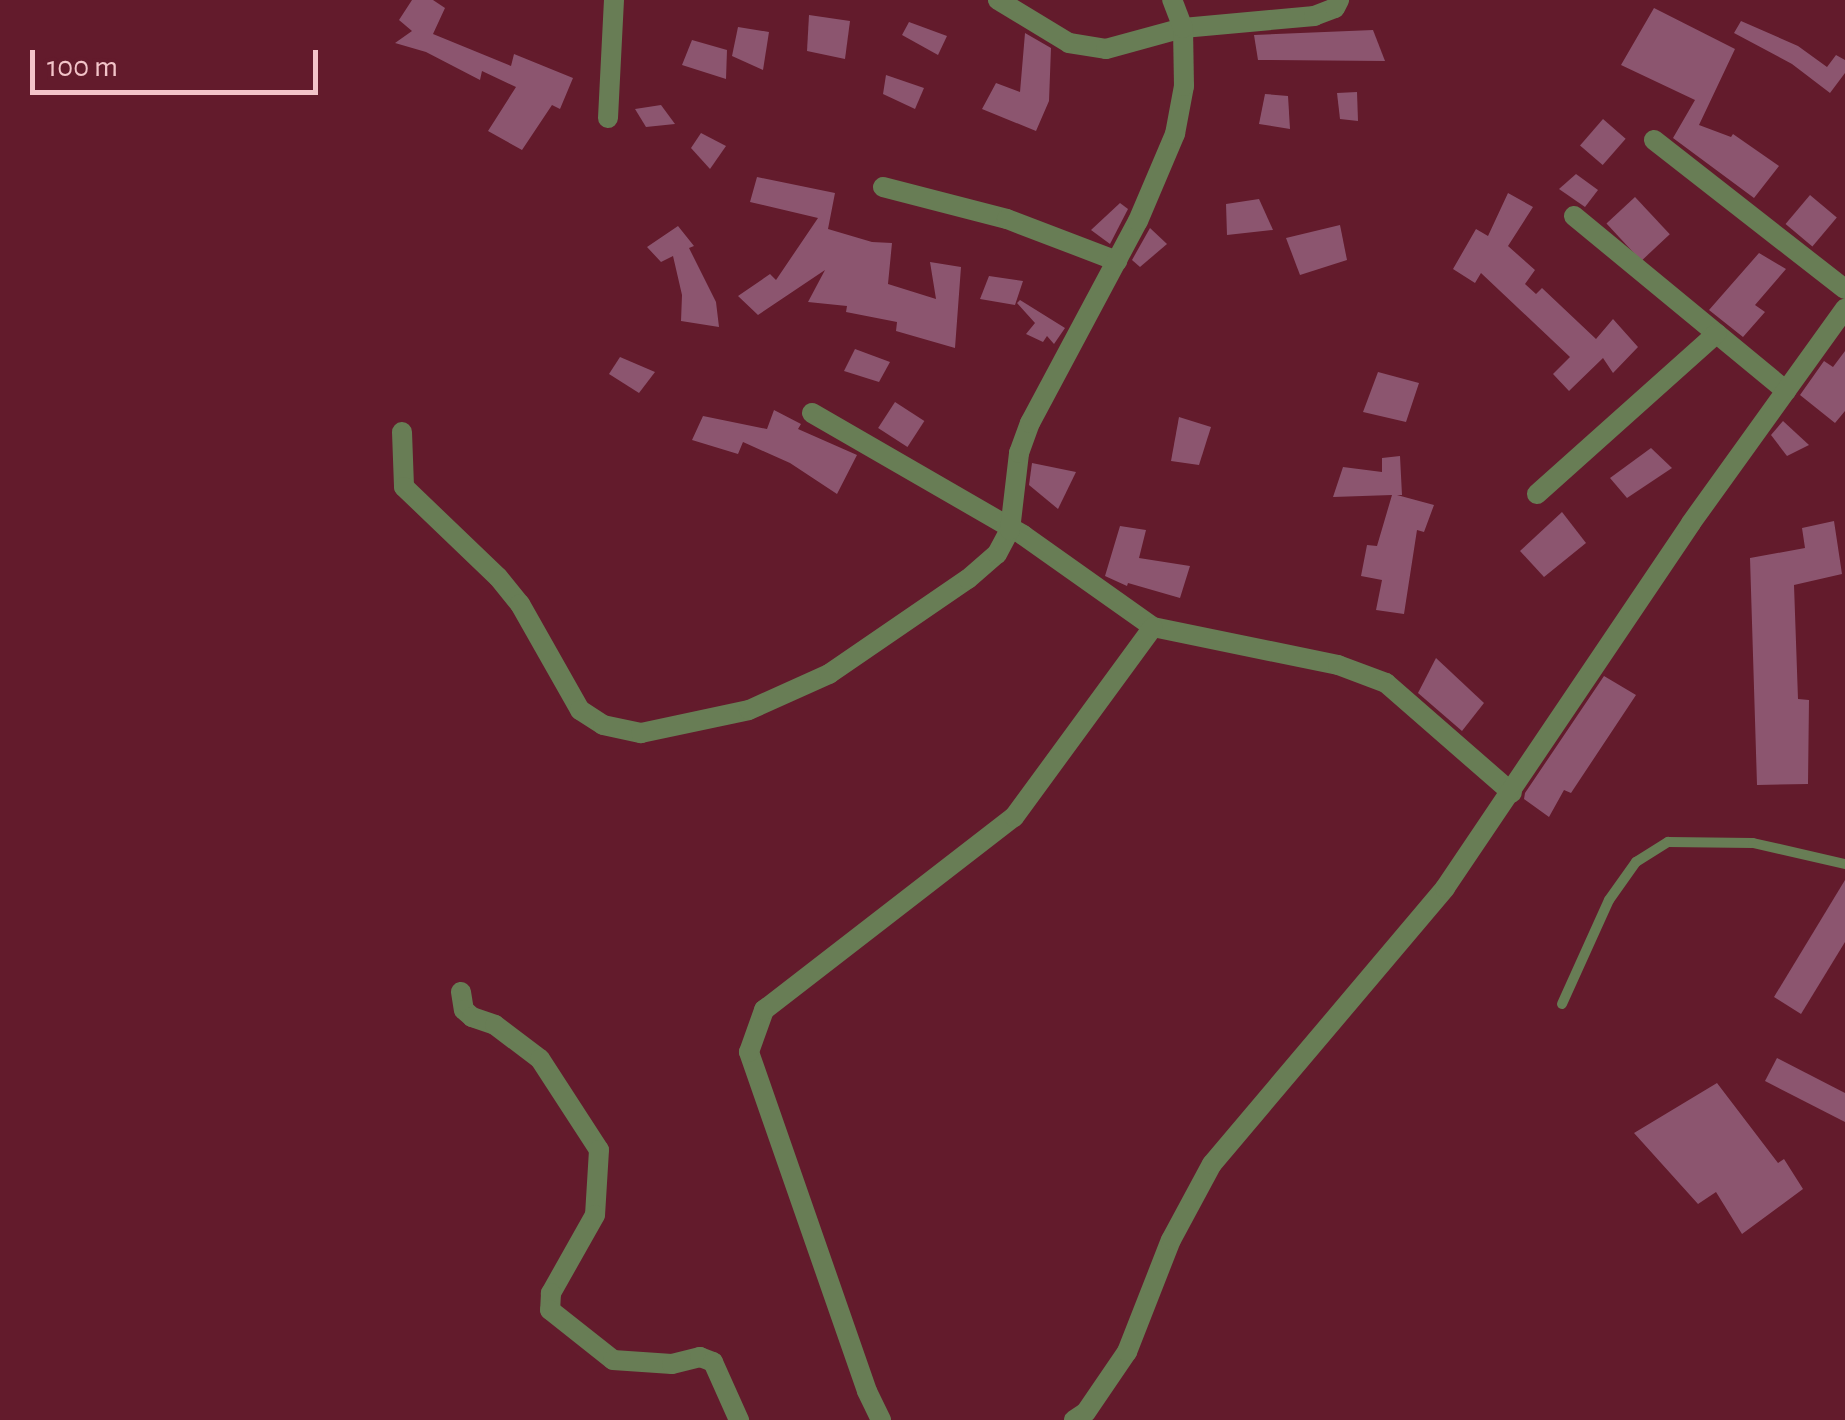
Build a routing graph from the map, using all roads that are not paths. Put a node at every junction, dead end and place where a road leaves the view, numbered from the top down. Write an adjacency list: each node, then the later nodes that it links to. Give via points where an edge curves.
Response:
1 (614, 0): 6 (street)
2 (998, 0): 5 (street, via 1090,49)
3 (1172, 0): 5 (street)
4 (1340, 0): 5 (street, via 1314,16)
5 (1183, 28): 10 (street, via 1184,86 1175,134)
6 (608, 118)
7 (1654, 140): 11 (street)
8 (883, 186): 10 (street, via 1007,219)
9 (1574, 216): 13 (street)
10 (1117, 261): 18 (street, via 1030,423 1019,453)
11 (1845, 289)
12 (1845, 309): 14 (street)
13 (1716, 333): 14 (street); 17 (street)
14 (1786, 391): 20 (street)
15 (812, 414): 18 (street)
16 (402, 432): 18 (street, via 408,493 520,604 580,710 602,725 641,733 749,710 830,674 968,579)
17 (1537, 494)
18 (1010, 530): 19 (street)
19 (1153, 627): 20 (street, via 1373,677); 25 (street, via 1014,818 764,1010 749,1052)
20 (1512, 793): 26 (street, via 1445,888 1212,1164 1171,1240 1127,1352)
21 (1845, 864): 23 (lane, via 1753,843 1668,842 1636,862 1609,900)
22 (461, 992): 24 (street, via 472,1017 495,1025 540,1060 599,1150 595,1214 552,1293 550,1310 613,1360 713,1362)
23 (1562, 1004)
24 (739, 1420)
25 (882, 1420)
26 (1074, 1420)

